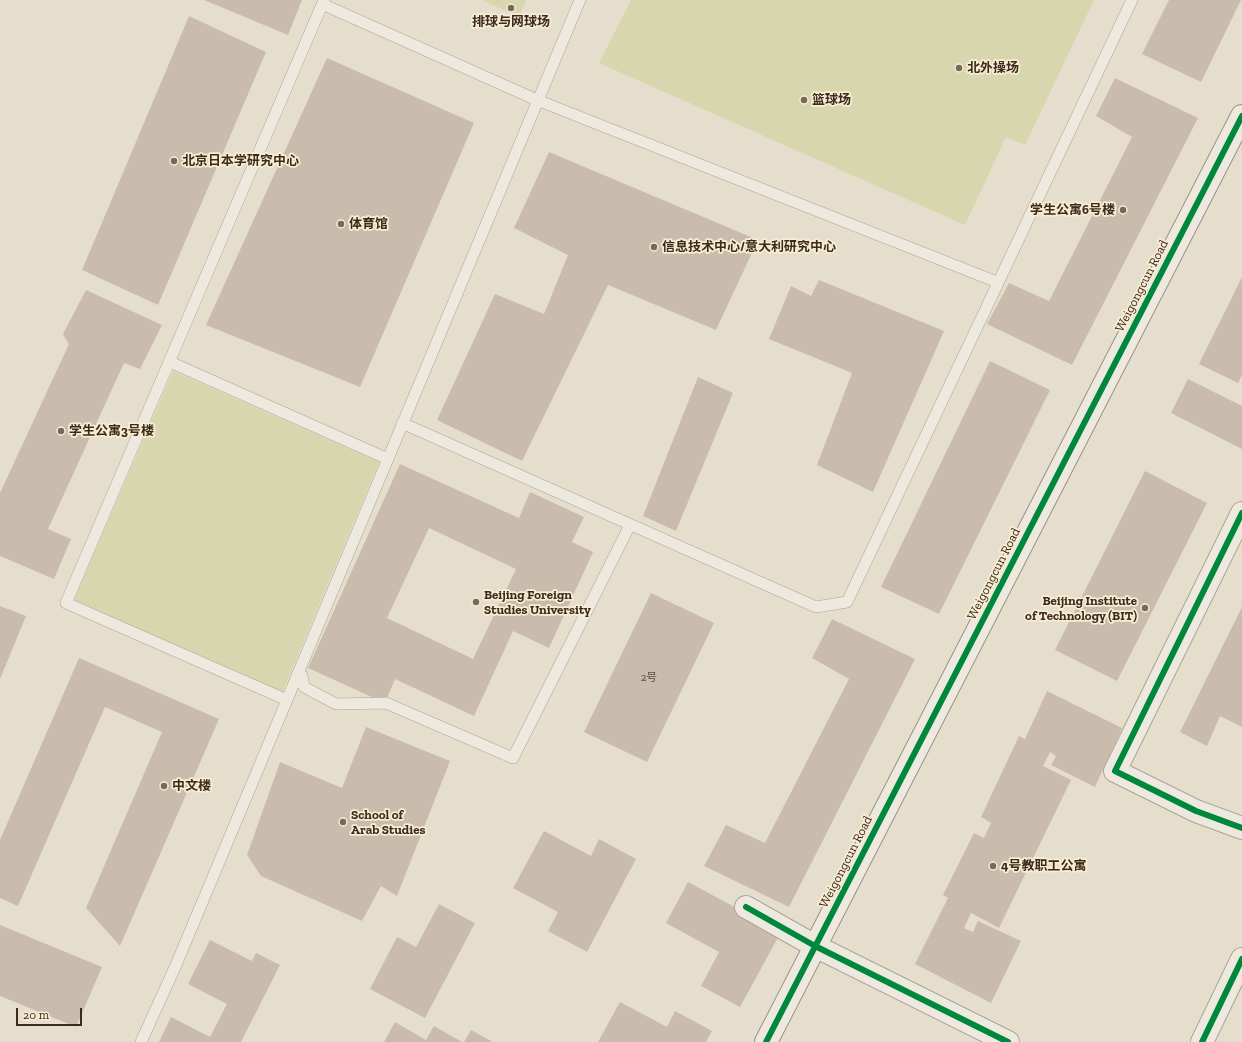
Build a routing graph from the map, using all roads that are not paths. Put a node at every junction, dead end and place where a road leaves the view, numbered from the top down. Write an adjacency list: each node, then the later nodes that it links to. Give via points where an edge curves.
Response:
1 (580, 0): 4 (lane)
2 (1132, 0): 6 (lane)
3 (323, 2): 4 (lane); 7 (lane)
4 (538, 100): 6 (lane); 8 (lane)
5 (1242, 116): 16 (street, Weigongcun Road)
6 (997, 282): 11 (lane, via 847,602 816,607)
7 (170, 362): 9 (lane); 13 (lane, via 66,603)
8 (402, 423): 9 (lane); 11 (lane)
9 (388, 459): 12 (lane)
10 (1242, 513): 14 (street, via 1115,771 1196,811)
11 (630, 525): 12 (lane, via 514,758 386,703 336,704 304,687 302,676)
12 (297, 675): 13 (lane)
13 (286, 700): 18 (lane, via 176,965)
14 (1242, 828)
15 (746, 907): 16 (street)
16 (815, 946): 19 (street, Weigongcun Road); 20 (street)
17 (1242, 959): 21 (street)
18 (141, 1042)
19 (766, 1042)
20 (1008, 1042)
21 (1202, 1042)

